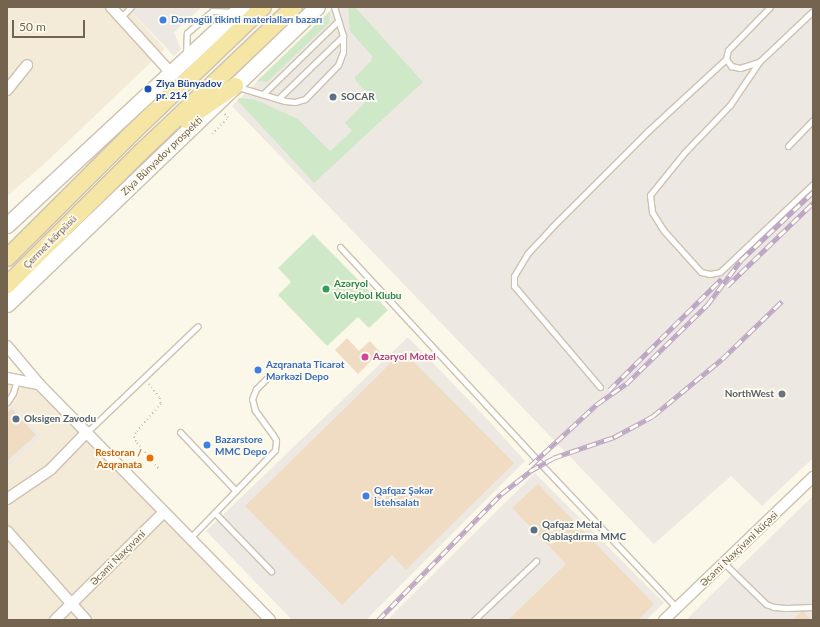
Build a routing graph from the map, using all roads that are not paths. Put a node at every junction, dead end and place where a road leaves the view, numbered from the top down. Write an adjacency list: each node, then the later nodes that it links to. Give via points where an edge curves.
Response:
1 (111, 7): 10 (street)
2 (131, 7): 10 (lane)
3 (263, 7): 22 (main road)
4 (294, 7): 24 (main road, Ziya Bünyadov prospekti)
5 (317, 7): 17 (main road, Ziya Bünyadov prospekti)
6 (334, 7): 11 (lane)
7 (770, 7): 13 (lane, via 728,50)
8 (239, 10): 16 (main road)
9 (813, 10): 14 (lane)
10 (121, 17): 16 (street)
11 (338, 21): 12 (lane); 19 (lane)
12 (343, 36): 20 (lane); 20 (lane, via 343,52 338,65 304,99 295,102)
13 (726, 59): 14 (lane, via 731,66 740,68); 36 (lane, via 648,131 551,228 527,254 514,276 514,286)
14 (759, 62): 25 (lane, via 730,105 684,153 650,195 652,212 664,231 701,272 710,274 720,272)
15 (27, 65): 18 (street)
16 (171, 73): 22 (main road); 27 (main road)
17 (235, 86): 19 (lane); 24 (main road); 30 (main road, Ziya Bünyadov prospekti)
18 (7, 90)
19 (263, 94): 20 (lane)
20 (278, 99)
21 (813, 120): 23 (lane)
22 (127, 138): 29 (main road, Çermet körpüsü)
23 (788, 146)
24 (141, 152): 26 (main road, Ziya Bünyadov prospekti)
25 (813, 184)
26 (94, 199): 30 (main road, Çermet körpüsü)
27 (7, 225)
28 (340, 247): 52 (lane)
29 (7, 258)
30 (8, 300)
31 (198, 326): 38 (lane)
32 (7, 346): 35 (street)
33 (269, 376): 41 (lane, via 256,389 252,399 255,410 273,434 275,450)
34 (12, 379): 35 (street); 37 (lane, via 13,393)
35 (39, 384): 38 (street)
36 (600, 387)
37 (7, 402)
38 (87, 432): 42 (street, via 50,470); 43 (street)
39 (180, 432): 41 (lane)
40 (813, 477): 48 (street, Əcəmi Naxçivani küçəsi)
41 (236, 491): 44 (lane)
42 (7, 499)
43 (164, 512): 46 (street); 50 (street, Əcəmi Naxçıvani)
44 (215, 512): 46 (lane); 49 (lane)
45 (7, 531): 50 (street)
46 (191, 537): 55 (street)
47 (536, 561): 56 (lane)
48 (724, 563): 51 (lane, via 766,604 786,608); 52 (street, Əcəmi Naxçivani küçəsi)
49 (271, 571)
50 (72, 604): 53 (street, Əcəmi Naxçıvani); 54 (street)
51 (813, 607)
52 (677, 608): 57 (street, Əcəmi Naxçivani küçəsi)
53 (55, 620)
54 (86, 620)
55 (270, 620)
56 (474, 620)
57 (664, 620)

